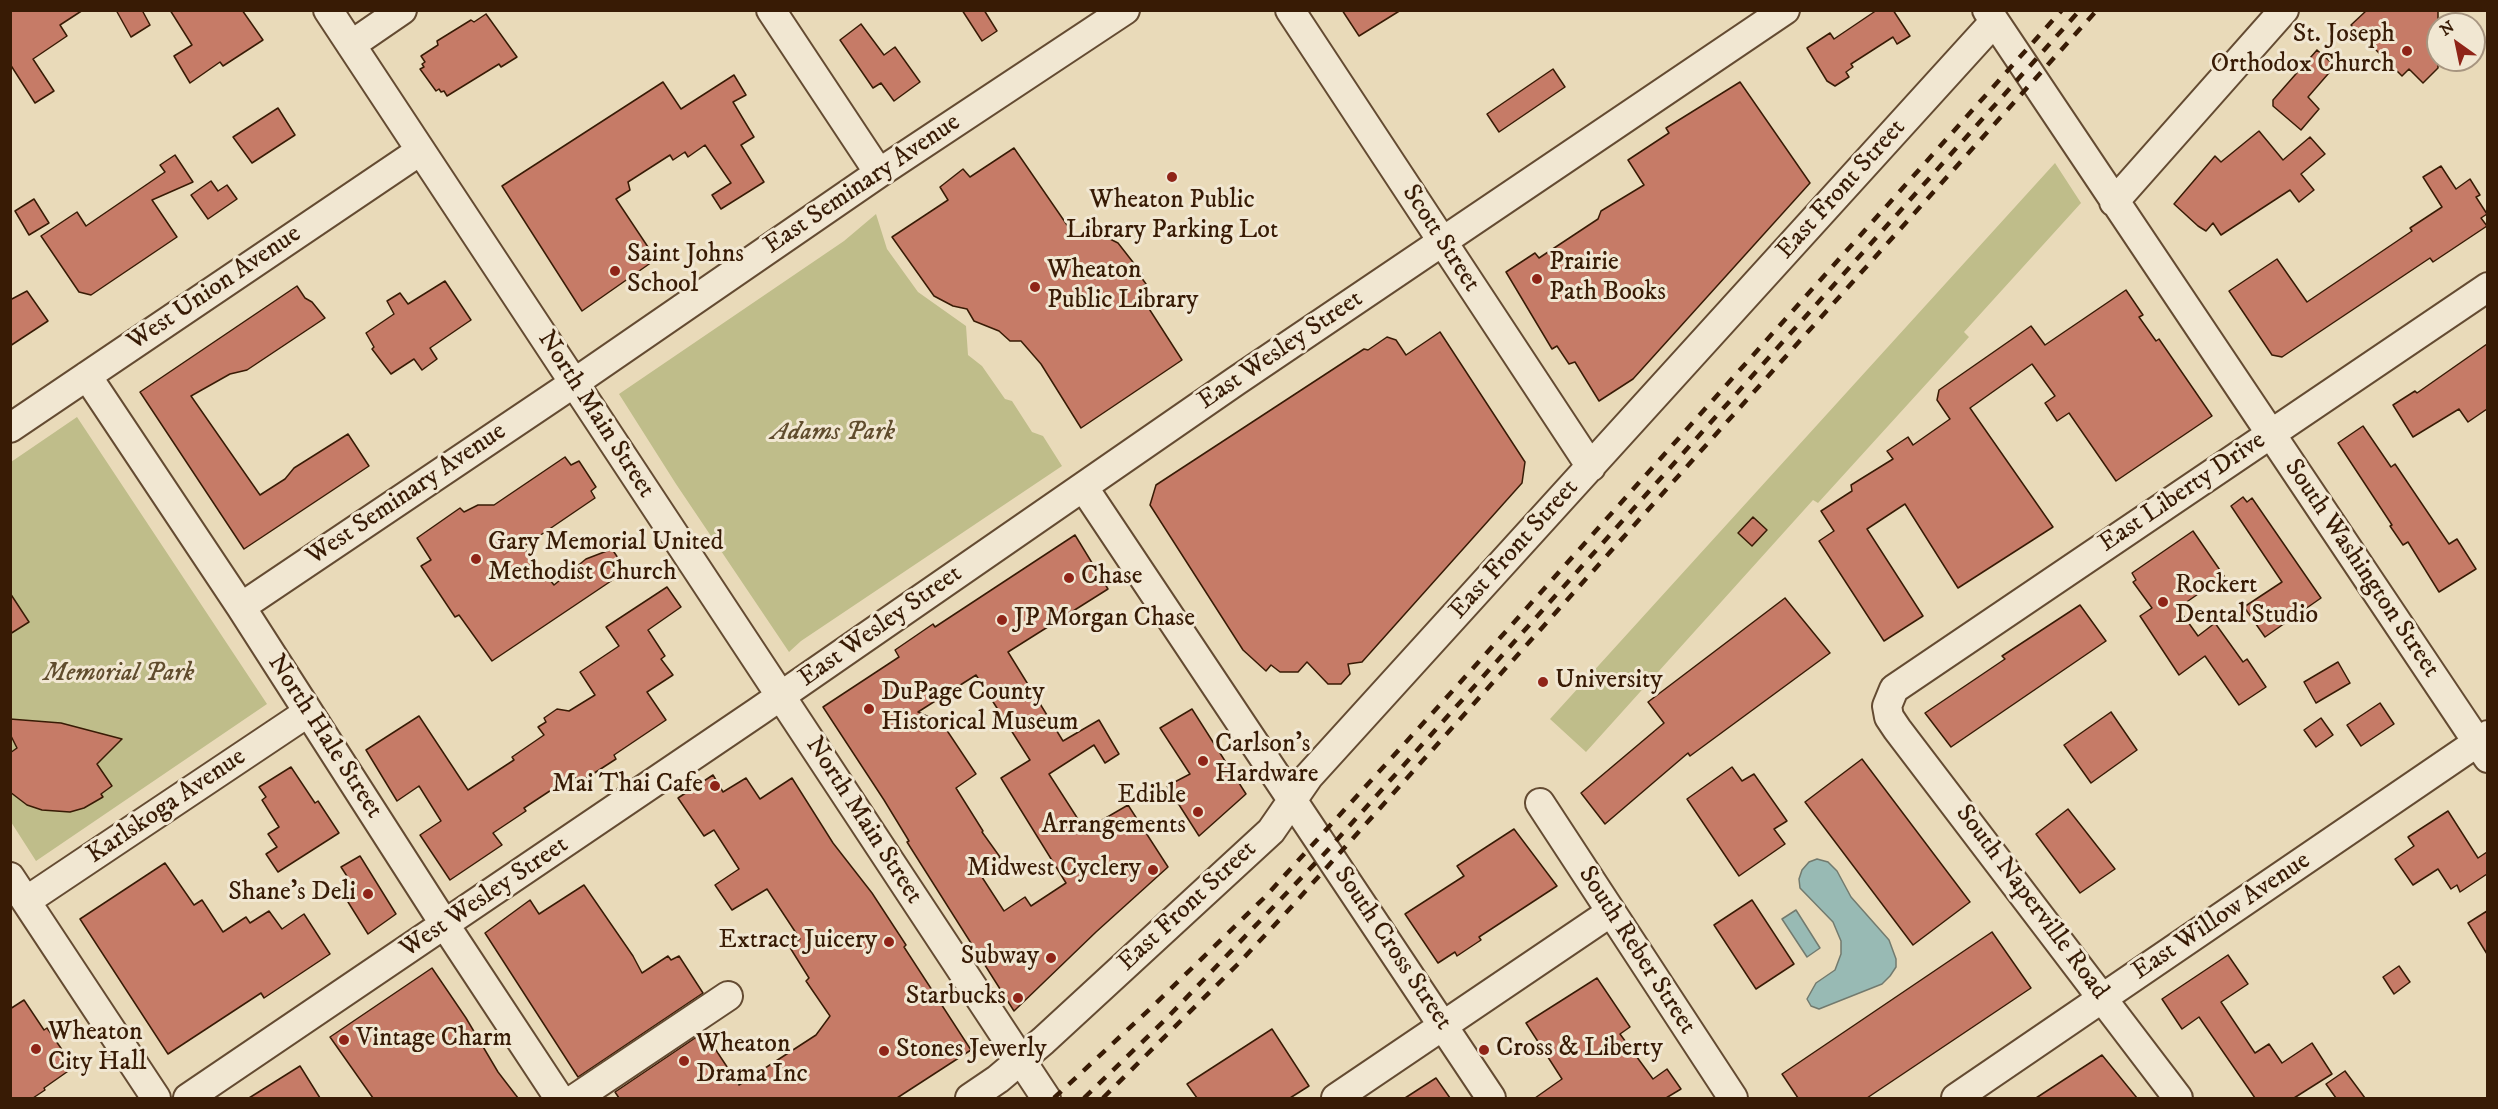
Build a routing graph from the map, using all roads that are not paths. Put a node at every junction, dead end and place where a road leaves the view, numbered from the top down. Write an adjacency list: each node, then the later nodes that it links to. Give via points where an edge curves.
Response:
1 (328, 10): 9 (street, North Main Street)
2 (402, 10): 9 (street)
3 (771, 10): 11 (street)
4 (1125, 10): 11 (street, East Seminary Avenue)
5 (1290, 10): 13 (street, Scott Street)
6 (1785, 10): 13 (street, East Wesley Street)
7 (2284, 10): 12 (street)
8 (1990, 16): 12 (street, South Washington Street); 19 (street, East Front Street)
9 (351, 45): 10 (street, North Main Street)
10 (420, 151): 15 (street, West Union Avenue); 16 (street, North Main Street)
11 (879, 173): 16 (street, East Seminary Avenue)
12 (2114, 202): 18 (street, South Washington Street)
13 (1442, 242): 19 (street, Scott Street); 20 (street, East Wesley Street)
14 (2487, 287): 18 (street, East Liberty Drive)
15 (87, 376): 17 (street, West Union Avenue); 21 (street, North Hale Street)
16 (574, 383): 21 (street, West Seminary Avenue); 22 (street, North Main Street)
17 (10, 428)
18 (2271, 433): 23 (street, East Liberty Drive, via 1894,689); 25 (street, South Washington Street)
19 (1591, 467): 26 (street, East Front Street, via 1309,776)
20 (1084, 488): 22 (street, East Wesley Street); 26 (street, South Cross Street)
21 (241, 607): 24 (street, North Hale Street)
22 (781, 696): 31 (street, West Wesley Street); 35 (street, North Main Street)
23 (1887, 706): 33 (street, South Naperville Road, via 1893,723)
24 (307, 713): 29 (street, Karlskoga Avenue); 31 (street, North Hale Street)
25 (2484, 745): 33 (street, East Willow Avenue)
26 (1292, 801): 34 (street, South Cross Street); 35 (street, East Front Street, via 1270,831)
27 (1540, 803): 30 (street, South Reber Street)
28 (10, 877): 29 (street)
29 (26, 901): 36 (street)
30 (1611, 912): 34 (street); 44 (street, South Reber Street)
31 (445, 925): 37 (street, West Wesley Street); 38 (street, North Hale Street)
32 (728, 996): 39 (street)
33 (2103, 999): 45 (street, East Willow Avenue); 46 (street, South Naperville Road)
34 (1444, 1026): 42 (street); 43 (street, South Cross Street)
35 (1021, 1060): 40 (street, East Front Street); 41 (street, North Main Street)
36 (156, 1098)
37 (188, 1098)
38 (559, 1098)
39 (576, 1098)
40 (970, 1098)
41 (1046, 1098)
42 (1336, 1098)
43 (1491, 1098)
44 (1733, 1098)
45 (1956, 1098)
46 (2178, 1098)

